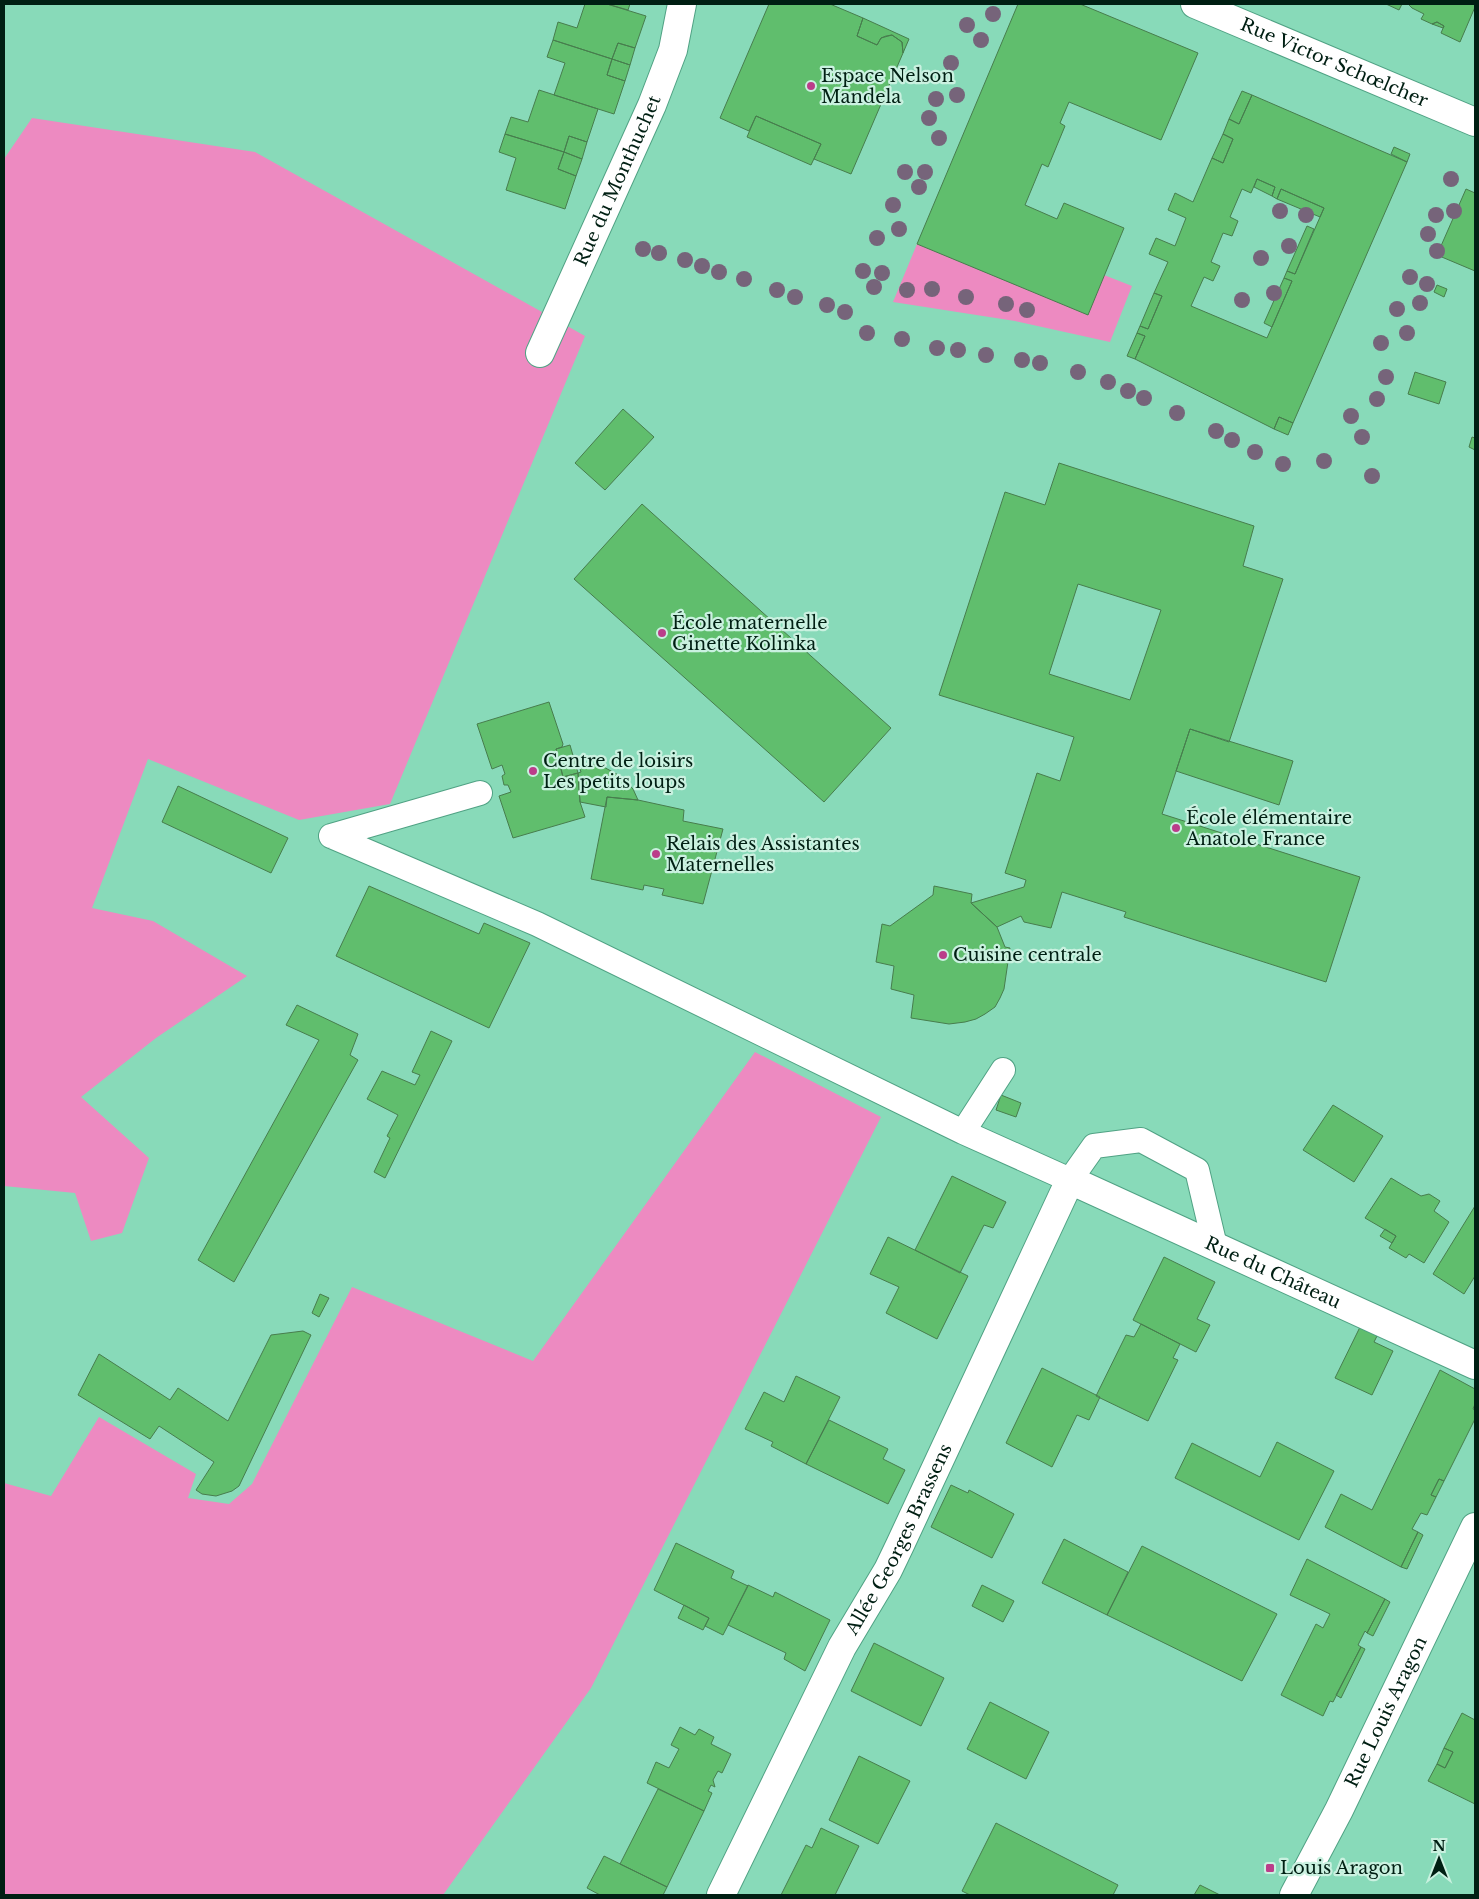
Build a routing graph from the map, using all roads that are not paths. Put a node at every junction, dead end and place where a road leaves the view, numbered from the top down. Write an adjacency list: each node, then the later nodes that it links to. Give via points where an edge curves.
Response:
1 (682, 4): 4 (street, Rue du Monthuchet, via 672,50 652,104)
2 (1195, 4): 3 (street, Rue Victor Schœlcher)
3 (1475, 122)
4 (540, 353)
5 (480, 793): 7 (lane, via 331,836 536,924)
6 (1002, 1070): 7 (lane)
7 (964, 1132): 8 (lane)
8 (1070, 1180): 9 (street, Rue du Château); 9 (lane, via 1094,1146 1141,1140 1197,1170); 12 (street, Allée Georges Brassens, via 896,1553 842,1647)
9 (1215, 1246): 10 (street, Rue du Château)
10 (1475, 1365)
11 (1475, 1527): 13 (street, Rue Louis Aragon, via 1339,1810)
12 (721, 1895)
13 (1294, 1895)

